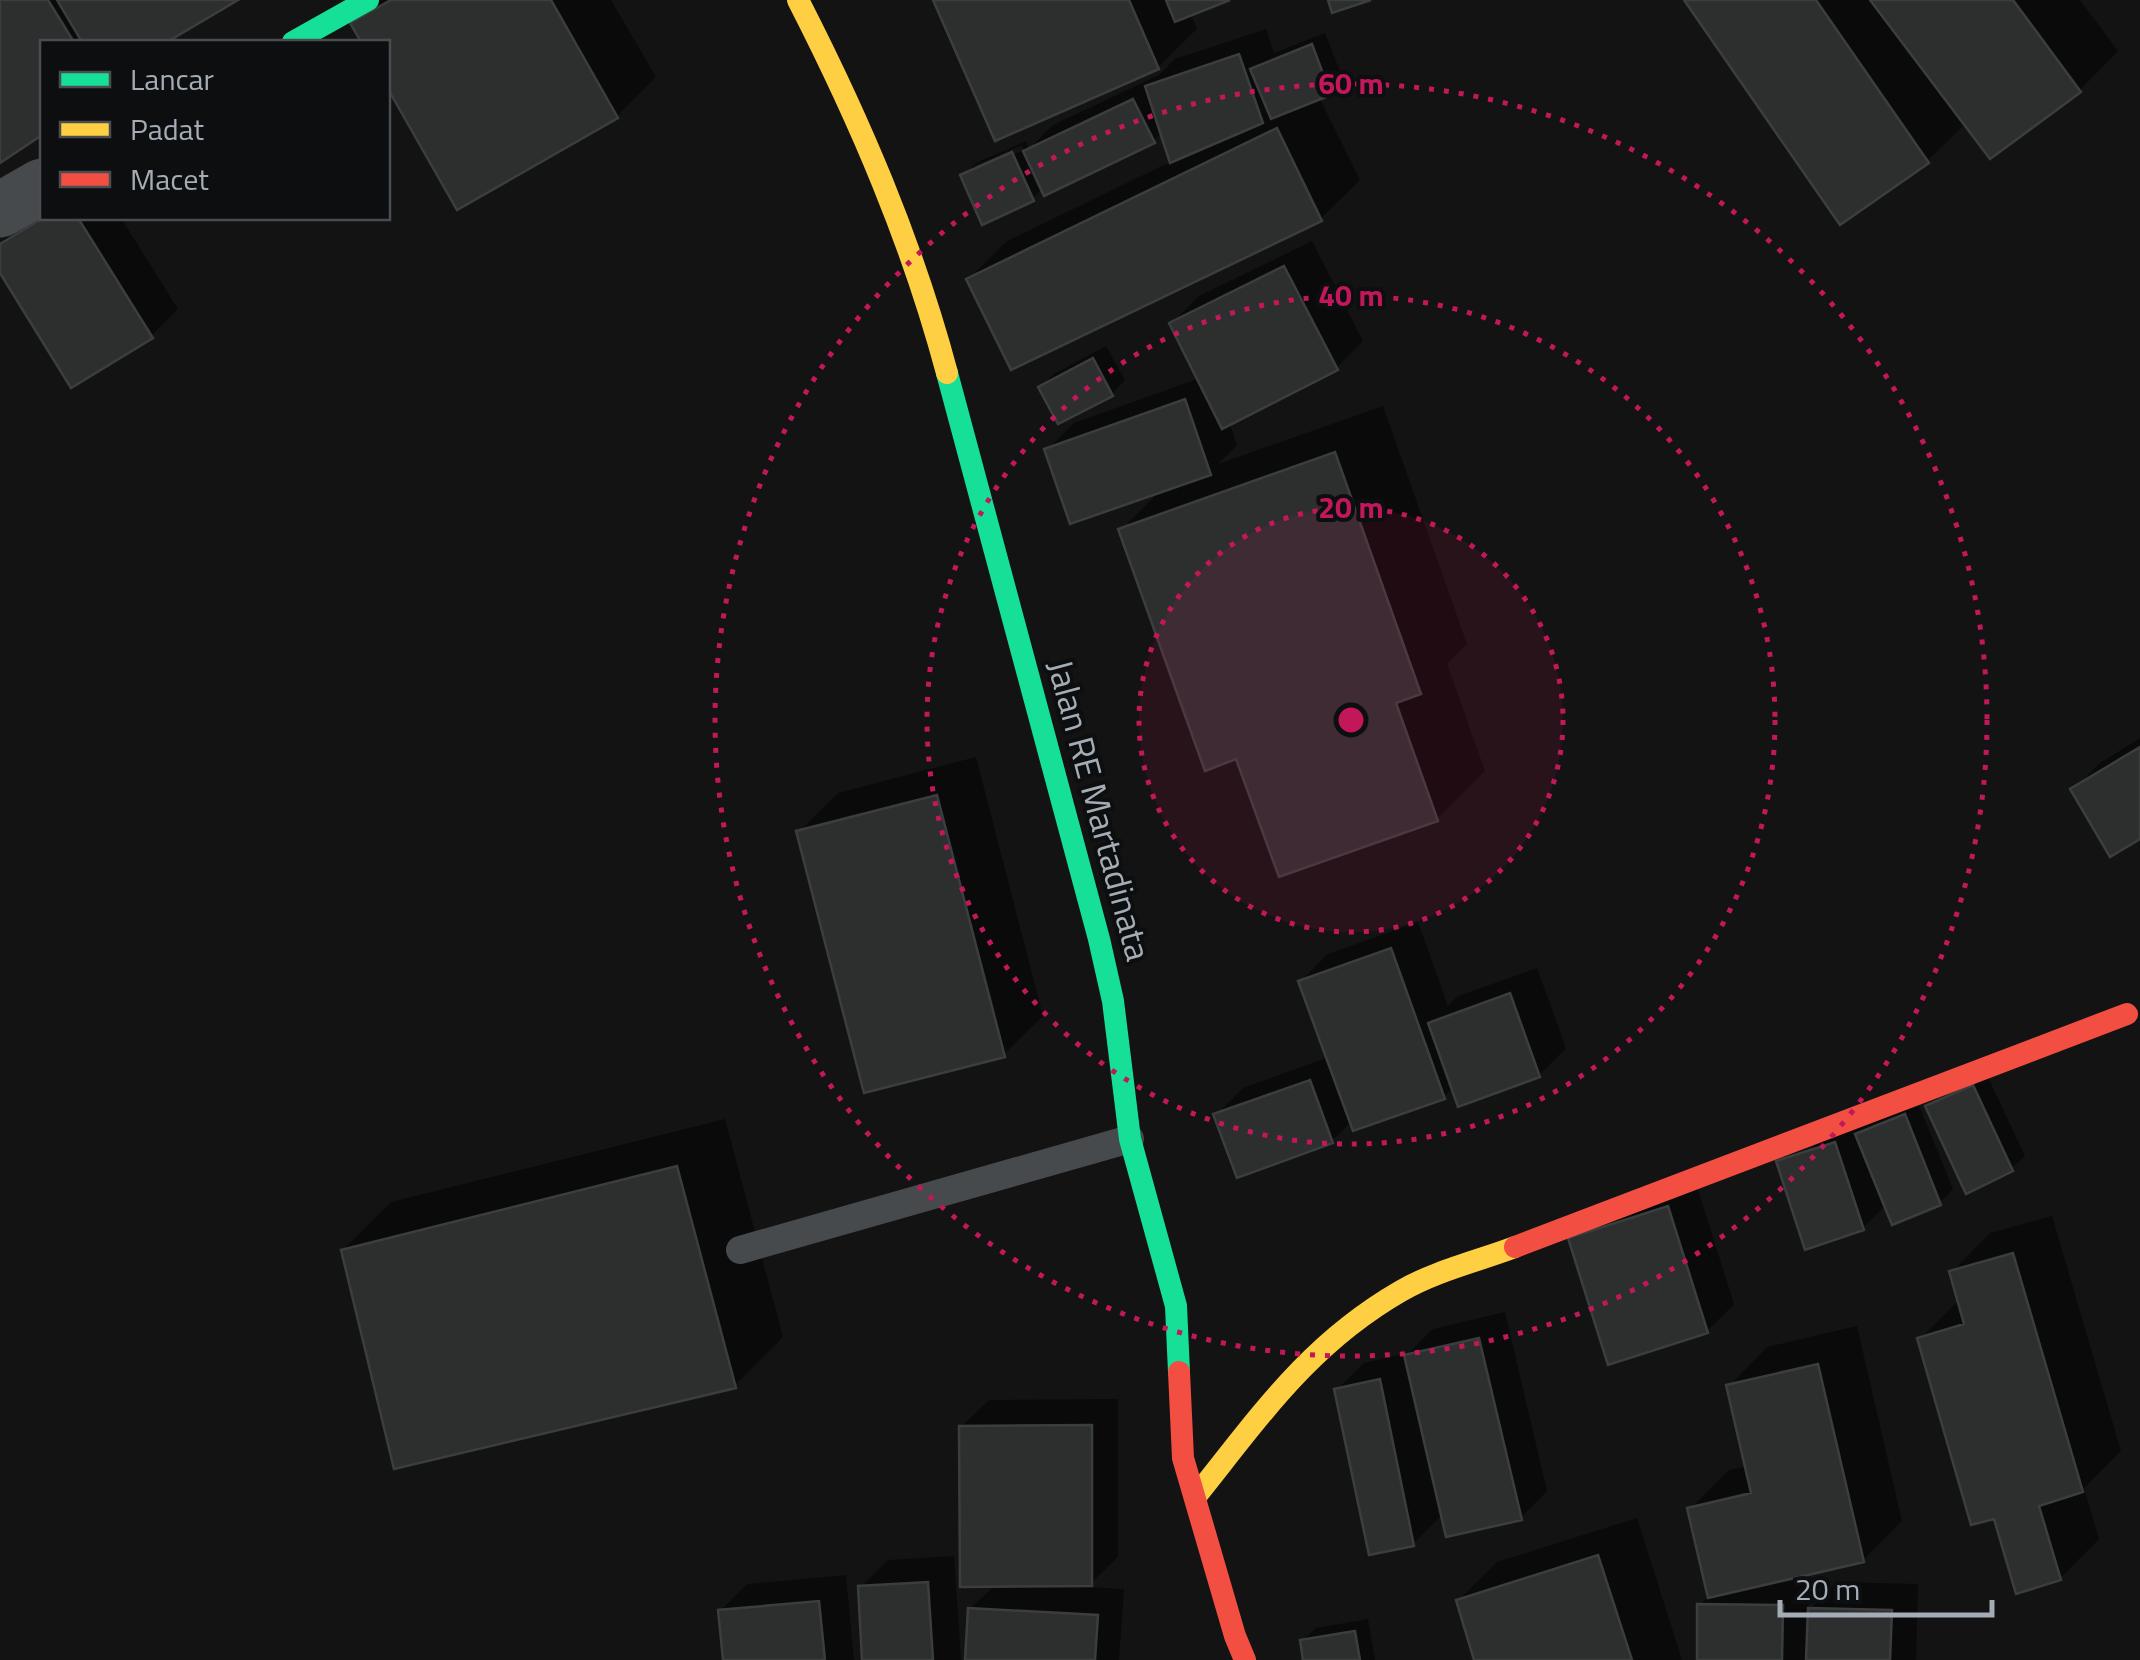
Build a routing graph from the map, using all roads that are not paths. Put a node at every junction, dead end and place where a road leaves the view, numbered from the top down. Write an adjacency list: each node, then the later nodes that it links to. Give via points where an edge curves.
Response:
1 (368, 0): 3 (main road)
2 (798, 0): 7 (main road, Jalan RE Martadinata, via 892,194 924,288 1099,939)
3 (297, 40)
4 (40, 187): 5 (street)
5 (0, 210)
6 (2127, 1014): 9 (main road, via 1404,1289 1345,1327 1296,1371)
7 (1130, 1139): 8 (lane); 9 (main road, Jalan RE Martadinata, via 1176,1306 1183,1458)
8 (740, 1250)
9 (1196, 1496): 10 (main road, Jalan RE Martadinata)
10 (1245, 1660)

